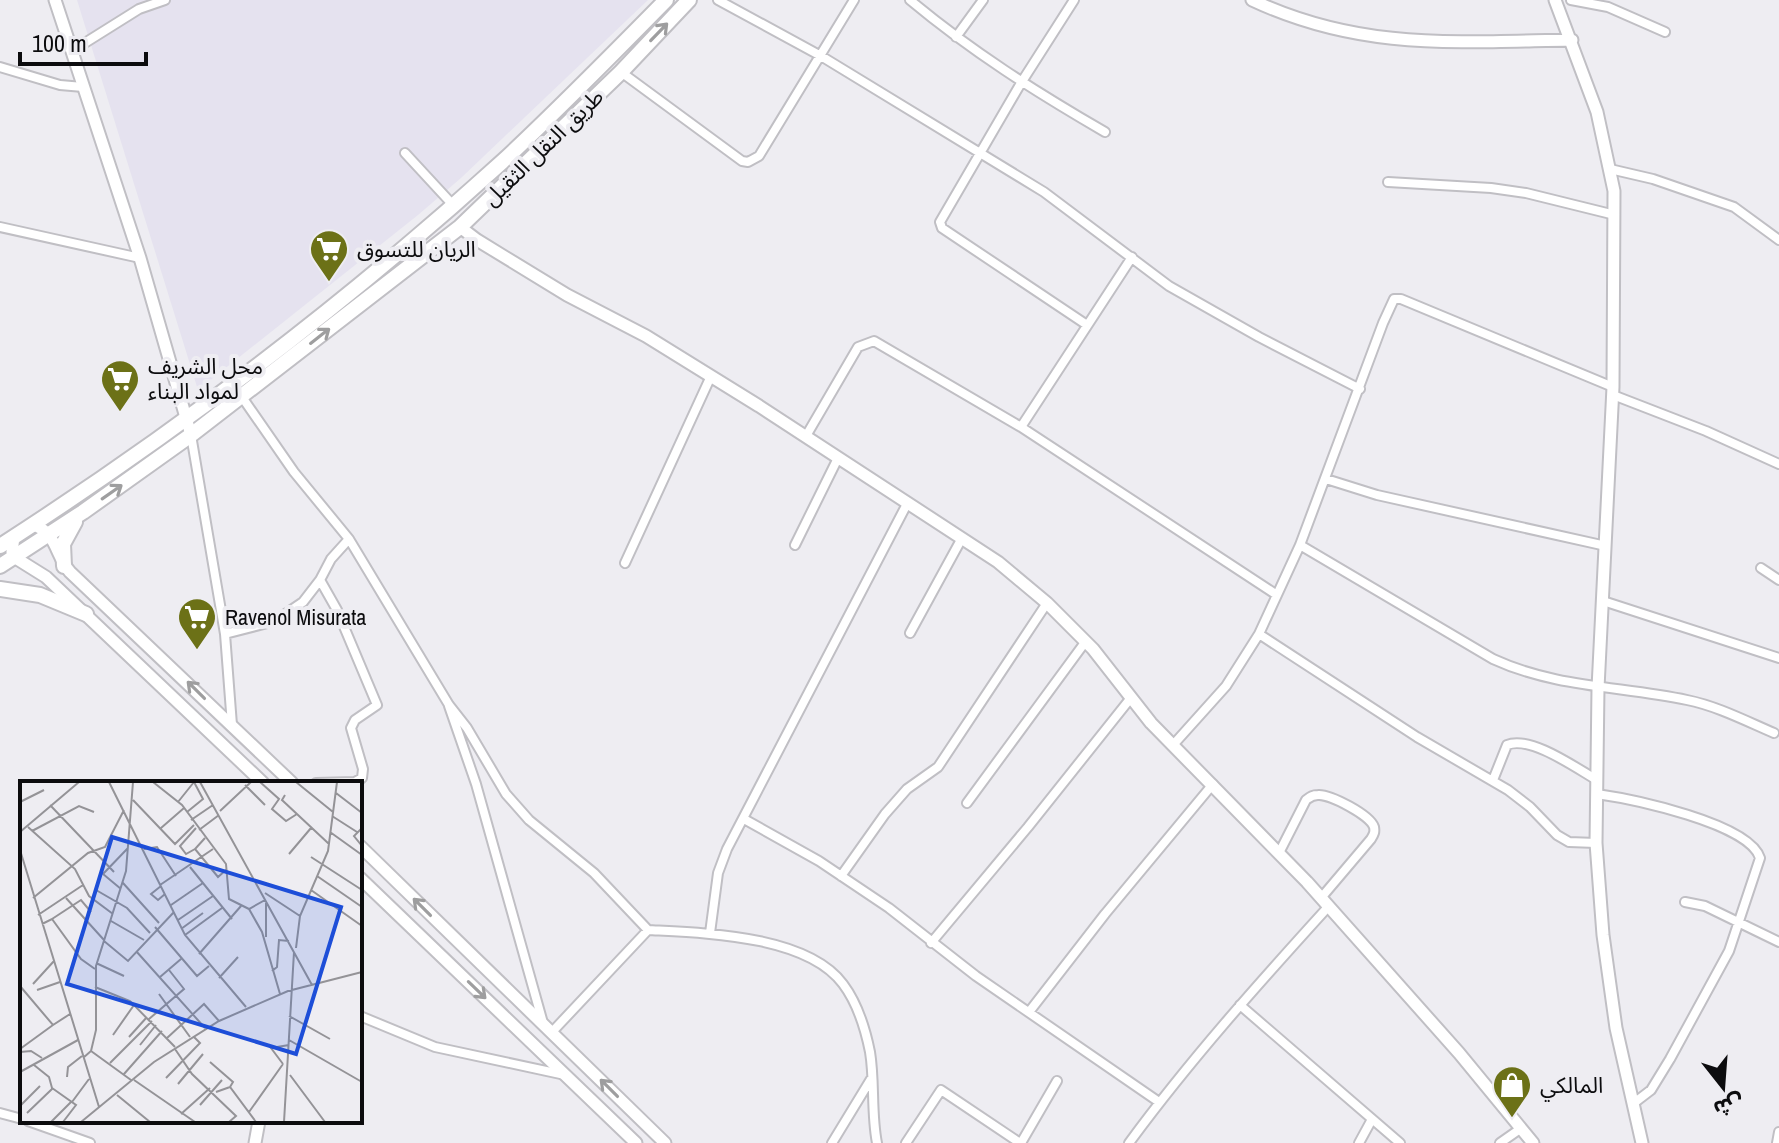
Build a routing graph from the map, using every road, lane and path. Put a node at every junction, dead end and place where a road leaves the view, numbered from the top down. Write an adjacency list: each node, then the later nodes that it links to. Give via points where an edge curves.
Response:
1 (55, 0): 16 (street)
2 (165, 0): 16 (street, via 139,9)
3 (666, 0): 27 (highway, طريق النقل الثقيل)
4 (689, 0): 19 (highway, طريق النقل الثقيل, one-way to 4)
5 (718, 0): 17 (street)
6 (854, 0): 17 (street)
7 (910, 0): 14 (street)
8 (983, 0): 14 (street)
9 (1074, 0): 20 (street)
10 (1254, 0): 15 (street, via 1323,28 1373,38)
11 (1555, 0): 15 (street)
12 (1571, 0): 13 (street, via 1608,7)
13 (1665, 32)
14 (956, 37): 20 (street)
15 (1572, 40): 25 (street)
16 (72, 51): 21 (street)
17 (821, 56): 19 (street, via 759,156 748,162); 24 (street)
18 (0, 67): 21 (street)
19 (621, 72): 30 (highway, طريق النقل الثقيل)
20 (1021, 83): 22 (street); 24 (street)
21 (83, 87): 33 (street)
22 (1105, 132)
23 (405, 153): 27 (street)
24 (980, 155): 32 (street, via 1044,192); 34 (street, via 940,226)
25 (1610, 169): 28 (street); 31 (street, via 1734,207)
26 (1388, 182): 28 (street, via 1526,193)
27 (453, 205): 39 (highway, طريق النقل الثقيل)
28 (1615, 215): 37 (street)
29 (0, 227): 33 (street)
30 (460, 227): 35 (street); 38 (highway, طريق النقل الثقيل, one-way to 30)
31 (1779, 240)
32 (1132, 257): 34 (street); 36 (street, via 1209,310)
33 (140, 258): 39 (street)
34 (1087, 325): 40 (street)
35 (711, 376): 41 (street); 57 (street)
36 (1360, 389): 37 (street, via 1391,303 1397,299); 44 (street)
37 (1613, 391): 43 (street); 55 (street)
38 (242, 397): 39 (highway, طريق النقل الثقيل); 51 (street)
39 (189, 427): 46 (highway, طريق النقل الثقيل, one-way to 39); 47 (highway, طريق النقل الثقيل); 69 (street)
40 (1021, 427): 41 (street, via 874,341 858,347); 64 (street)
41 (806, 436): 42 (street)
42 (838, 458): 45 (street); 52 (street)
43 (1779, 464)
44 (1326, 479): 53 (street); 55 (street)
45 (908, 502): 50 (street); 89 (street)
46 (83, 512): 48 (highway, طريق النقل الثقيل); 59 (highway, via 64,539)
47 (33, 525): 48 (street); 49 (highway, طريق النقل الثقيل)
48 (50, 534): 56 (highway, طريق النقل الثقيل); 59 (street)
49 (14, 537): 54 (highway, طريق النقل الثقيل); 56 (street)
50 (962, 538): 66 (street); 68 (street)
51 (349, 539): 61 (street); 75 (street)
52 (795, 545)
53 (1300, 545): 64 (street); 73 (street, via 1493,659 1537,677)
54 (0, 546)
55 (1606, 546): 65 (street)
56 (14, 557): 58 (highway, طريق النقل الثقيل); 67 (street, via 46,577)
57 (625, 563)
58 (0, 566)
59 (64, 566): 76 (street, one-way to 59)
60 (1761, 568): 62 (street)
61 (320, 580): 69 (street, via 303,602 275,621); 85 (street, via 377,702 351,728 363,769)
62 (1779, 580)
63 (0, 589): 67 (highway, via 40,595)
64 (1277, 595): 70 (street)
65 (1603, 601): 72 (street); 73 (street)
66 (1047, 603): 71 (street); 93 (street, via 938,767 907,789)
67 (86, 614): 79 (street)
68 (910, 633)
69 (225, 634): 76 (street)
70 (1259, 634): 78 (street, via 1226,686); 80 (street)
71 (1086, 641): 74 (street); 88 (street)
72 (1779, 658)
73 (1598, 688): 77 (street, via 1687,700); 81 (street)
74 (1130, 699): 78 (street); 101 (street)
75 (449, 705): 98 (street, via 506,794); 105 (street)
76 (232, 725): 84 (street)
77 (1774, 733)
78 (1173, 745): 86 (street)
79 (231, 754): 82 (street); 83 (street)
80 (1493, 780): 81 (street, via 1507,745 1514,742 1538,747); 90 (street, via 1557,835 1569,842)
81 (1597, 780): 87 (street)
82 (246, 781)
83 (261, 781)
84 (290, 781)
85 (357, 781)
86 (1213, 784): 92 (street); 103 (street)
87 (1597, 794): 90 (street); 97 (street, via 1694,817 1751,843 1760,858)
88 (967, 803)
89 (744, 819): 93 (street); 99 (street, via 718,873)
90 (1596, 843): 110 (street, via 1616,1028)
91 (362, 848): 105 (street, one-way to 91)
92 (1279, 853): 95 (street); 95 (street, via 1306,800 1320,794 1373,823 1371,839)
93 (841, 876): 101 (street)
94 (362, 880): 106 (street, one-way to 106)
95 (1324, 902): 102 (street); 116 (street)
96 (1685, 902): 97 (street)
97 (1737, 922): 100 (street); 110 (street, via 1729,951 1670,1059 1651,1090)
98 (648, 930): 99 (street); 105 (street)
99 (710, 933): 107 (street, via 811,957 841,981 864,1028)
100 (1779, 942)
101 (931, 943): 103 (street)
102 (1240, 1005): 109 (street); 113 (street)
103 (1029, 1012): 109 (street)
104 (362, 1017): 106 (street, via 435,1047)
105 (547, 1028): 121 (street, one-way to 105)
106 (565, 1075): 120 (street)
107 (872, 1079): 122 (street); 123 (street)
108 (1057, 1081): 125 (street)
109 (1159, 1102): 126 (street)
110 (1634, 1103): 131 (street)
111 (0, 1113): 112 (street)
112 (20, 1118)
113 (1371, 1121): 127 (street); 128 (street)
114 (34, 1123): 118 (street)
115 (259, 1123): 119 (street)
116 (1520, 1129): 129 (street); 130 (street)
117 (1779, 1132): 132 (street)
118 (90, 1143)
119 (255, 1143)
120 (636, 1143)
121 (665, 1143)
122 (832, 1143)
123 (877, 1143)
124 (906, 1143): 125 (street, via 941,1090)
125 (1021, 1143)
126 (1129, 1143)
127 (1359, 1143)
128 (1400, 1143)
129 (1500, 1143)
130 (1533, 1143)
131 (1642, 1143)
132 (1777, 1143)

